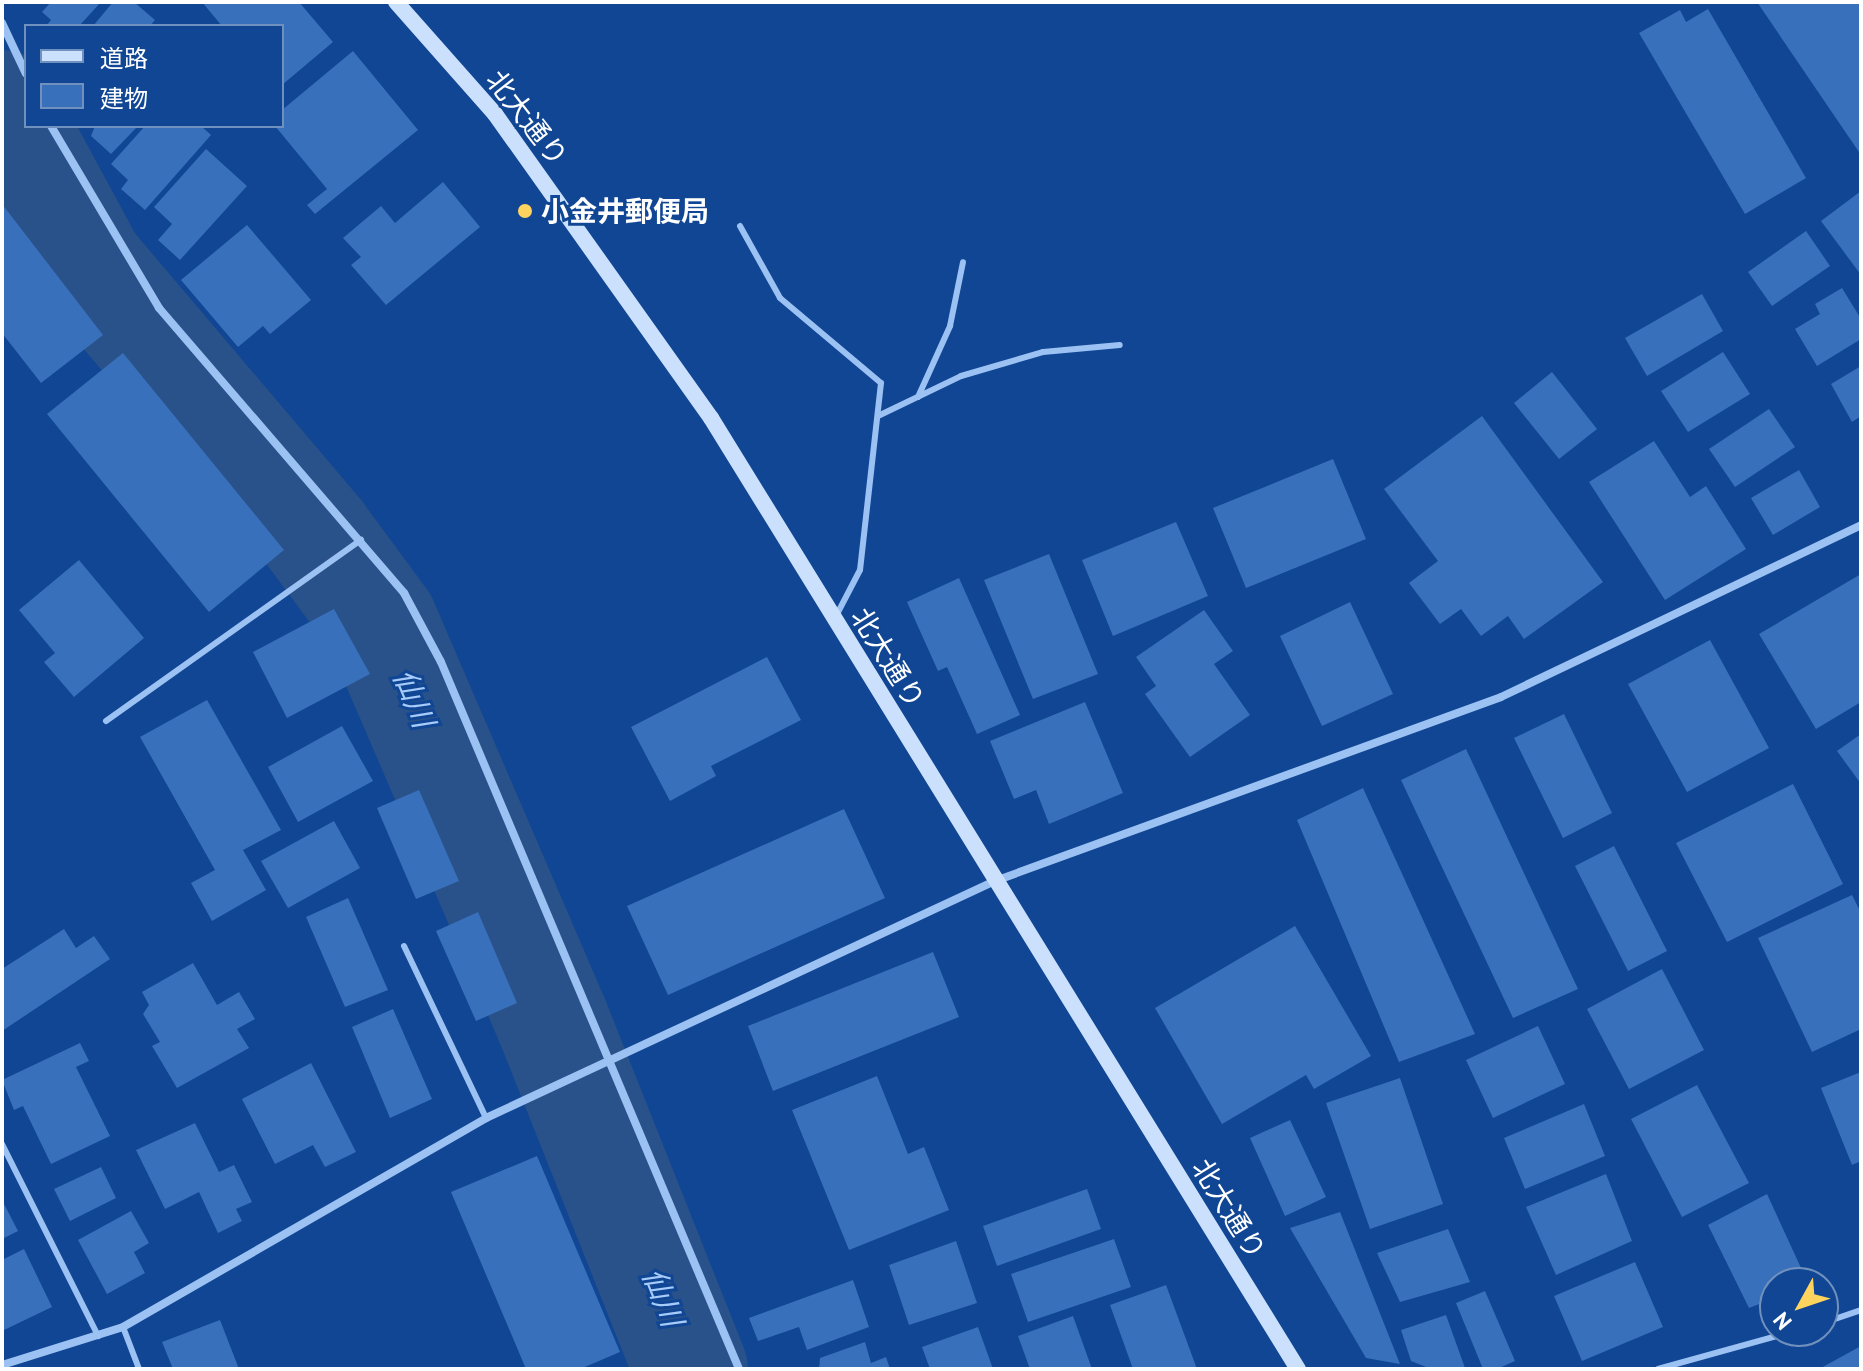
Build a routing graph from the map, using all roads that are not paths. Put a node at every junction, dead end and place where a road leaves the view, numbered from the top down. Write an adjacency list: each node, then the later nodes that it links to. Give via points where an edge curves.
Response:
1 (396, 2): 12 (street, 北大通り, via 495,114 610,272 711,418)
2 (2, 23): 3 (street)
3 (24, 70)
4 (52, 128): 11 (street, via 159,308)
5 (740, 226): 9 (lane, via 780,298 881,383)
6 (963, 262): 8 (lane, via 950,326)
7 (1120, 345): 8 (lane, via 1043,352 961,376)
8 (918, 397): 9 (lane)
9 (878, 416): 12 (lane, via 860,570)
10 (1861, 525): 14 (street, via 1501,697)
11 (362, 539): 13 (lane); 16 (street, via 404,593 441,662)
12 (834, 621): 14 (street, 北大通り)
13 (106, 721)
14 (995, 881): 16 (street); 27 (street, 北大通り)
15 (404, 946): 17 (lane)
16 (612, 1059): 17 (street); 26 (street)
17 (486, 1118): 21 (street)
18 (2, 1144): 22 (lane)
19 (1861, 1310): 20 (lane)
20 (1839, 1318)
21 (123, 1327): 22 (street); 25 (lane)
22 (98, 1336): 24 (street)
23 (1759, 1341): 28 (lane)
24 (2, 1365)
25 (139, 1369)
26 (739, 1369)
27 (1298, 1369)
28 (1658, 1369)

